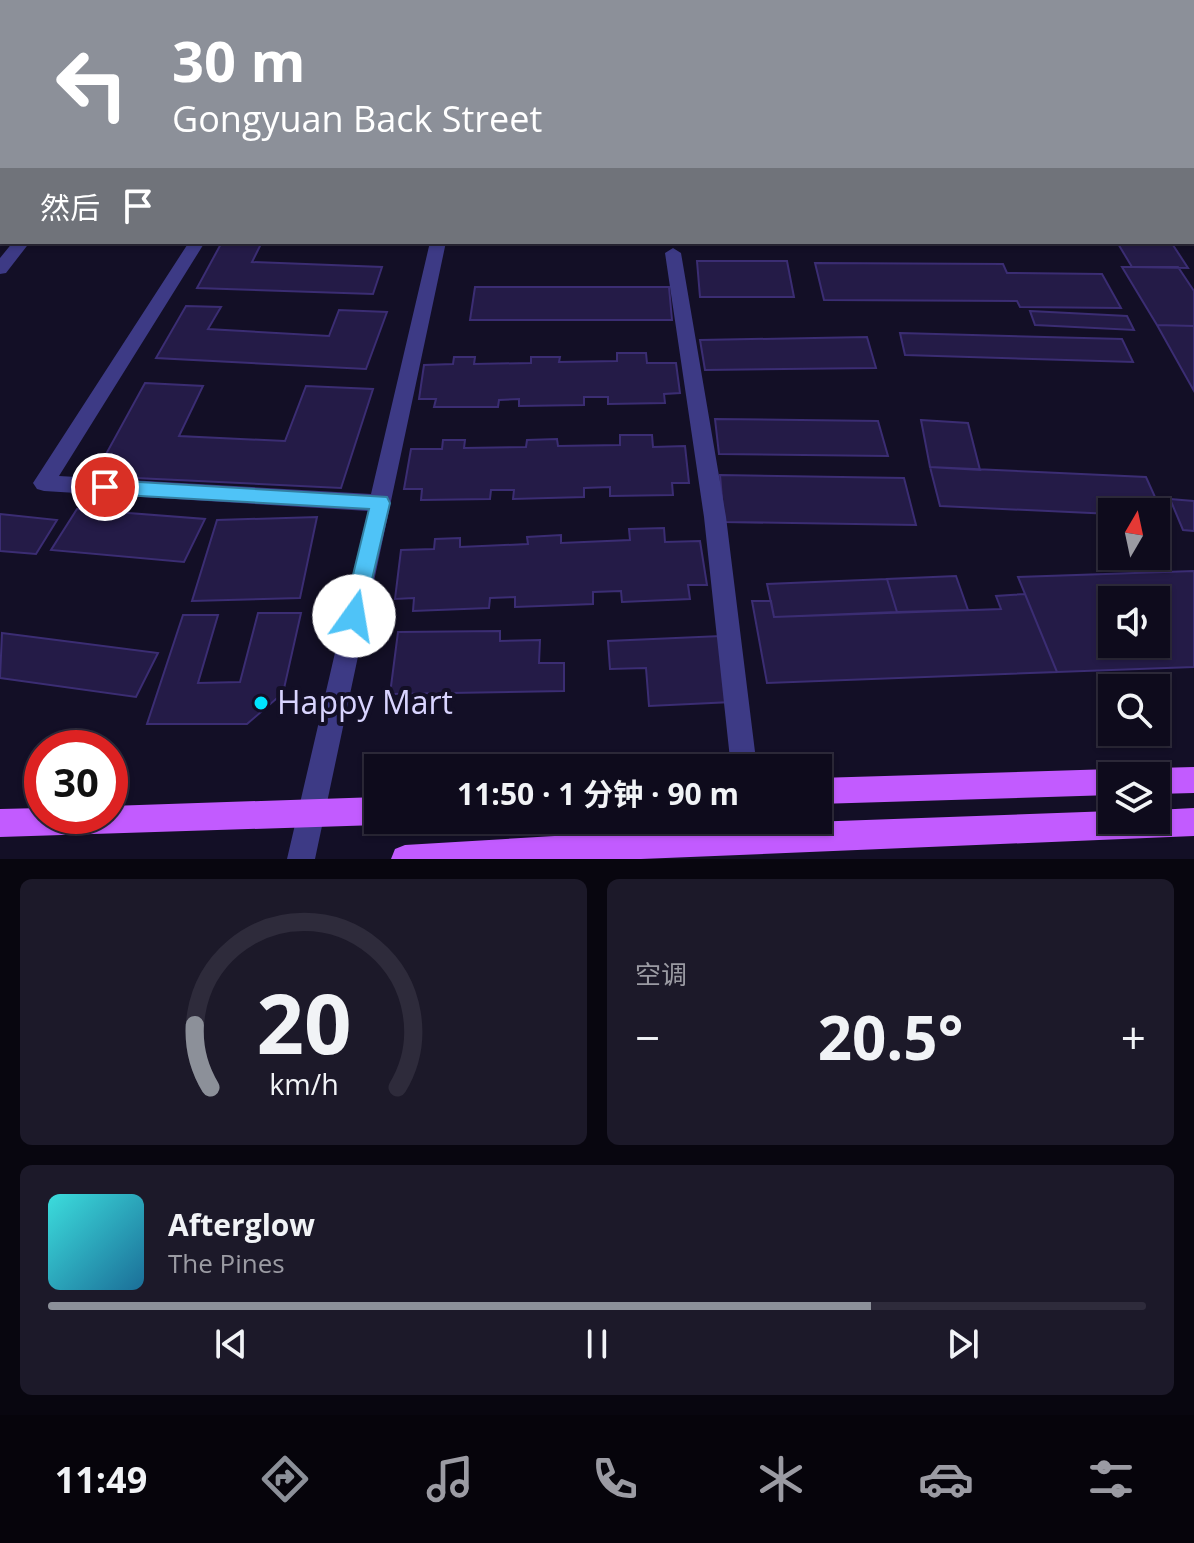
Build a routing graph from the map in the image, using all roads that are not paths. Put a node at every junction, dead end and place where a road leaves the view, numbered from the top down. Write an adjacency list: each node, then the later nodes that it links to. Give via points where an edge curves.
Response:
1 (20, 244): 5 (street)
2 (196, 244): 6 (street, via 44,483)
3 (438, 244): 6 (street)
4 (673, 253): 7 (street, via 715,517)
5 (0, 269)
6 (380, 503): 13 (street)
7 (742, 754)
8 (1194, 780): 9 (main road)
9 (1170, 781)
10 (1098, 782): 11 (main road)
11 (832, 791)
12 (364, 812): 13 (main road)
13 (309, 815): 15 (main road); 16 (street)
14 (1194, 822): 17 (main road, via 757,838)
15 (0, 823)
16 (301, 859)
17 (405, 859)

